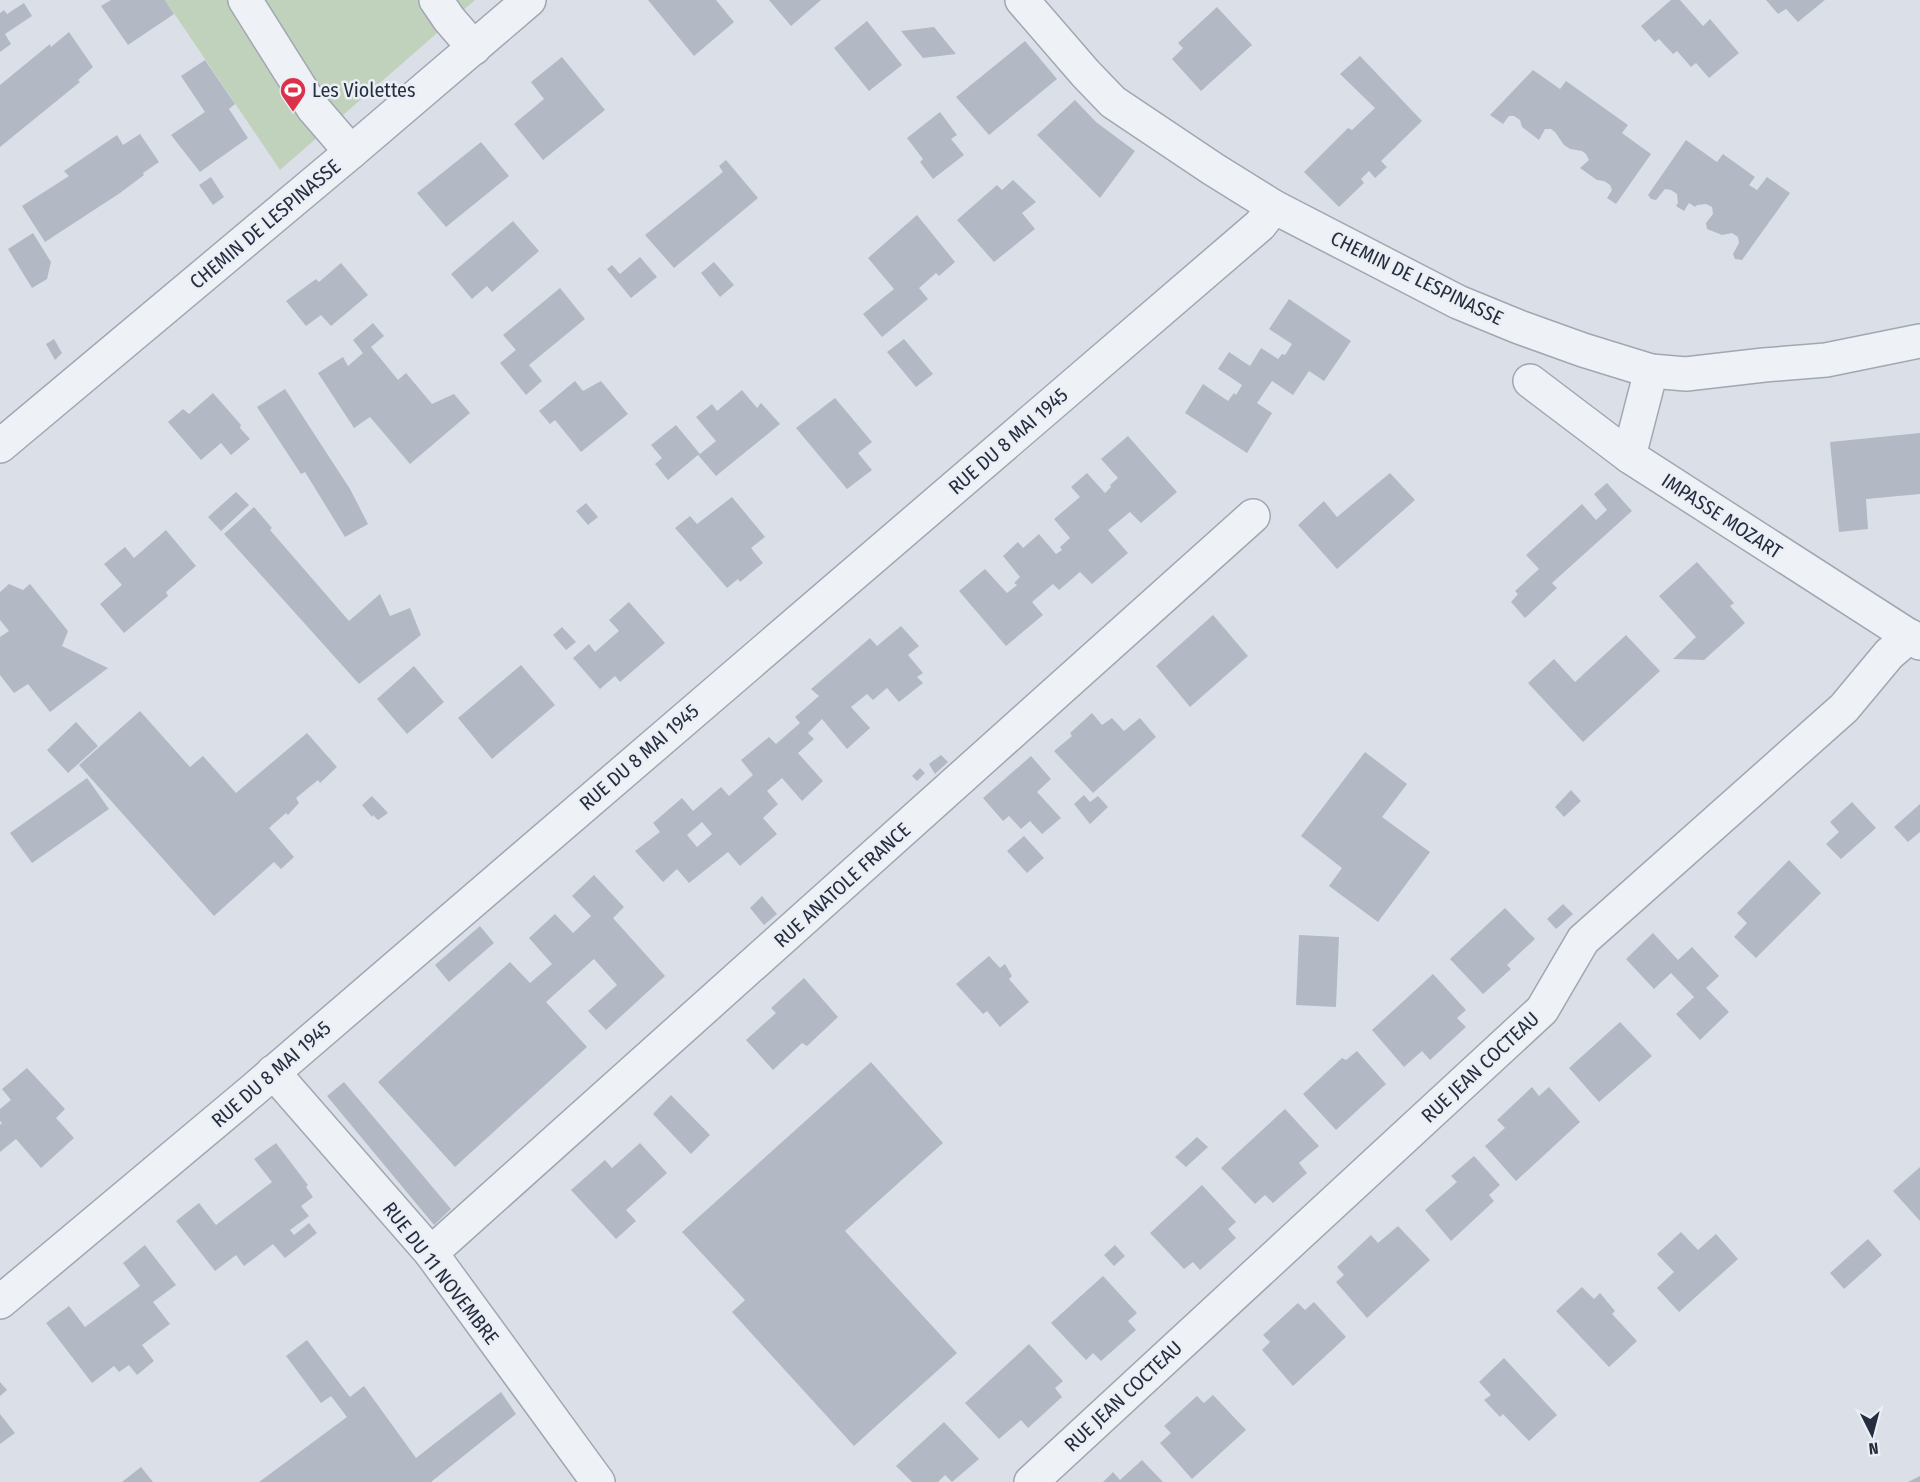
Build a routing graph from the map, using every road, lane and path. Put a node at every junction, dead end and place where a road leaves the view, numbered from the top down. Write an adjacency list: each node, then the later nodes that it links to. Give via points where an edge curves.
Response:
1 (245, 0): 6 (street, via 313,108)
2 (435, 0): 5 (street)
3 (529, 0): 5 (street, CHEMIN DE LESPINASSE)
4 (1022, 0): 7 (street, CHEMIN DE LESPINASSE, via 1113,102)
5 (474, 48): 6 (street, CHEMIN DE LESPINASSE)
6 (351, 152): 11 (street, CHEMIN DE LESPINASSE)
7 (1274, 207): 9 (street, CHEMIN DE LESPINASSE, via 1458,302 1583,350); 15 (street, RUE DU 8 MAI 1945, via 1260,225)
8 (1920, 341): 9 (street, CHEMIN DE LESPINASSE, via 1826,360 1686,374)
9 (1651, 371): 12 (street)
10 (1530, 381): 12 (street, IMPASSE MOZART)
11 (0, 446)
12 (1629, 456): 14 (street, IMPASSE MOZART)
13 (1252, 516): 16 (street, RUE ANATOLE FRANCE)
14 (1915, 639): 19 (street, RUE JEAN COCTEAU, via 1889,654 1844,708 1583,940 1542,1010)
15 (273, 1072): 16 (street, RUE DU 11 NOVEMBRE); 17 (street, RUE DU 8 MAI 1945)
16 (430, 1254): 18 (street, RUE DU 11 NOVEMBRE)
17 (0, 1302)
18 (598, 1482)
19 (1030, 1482)

